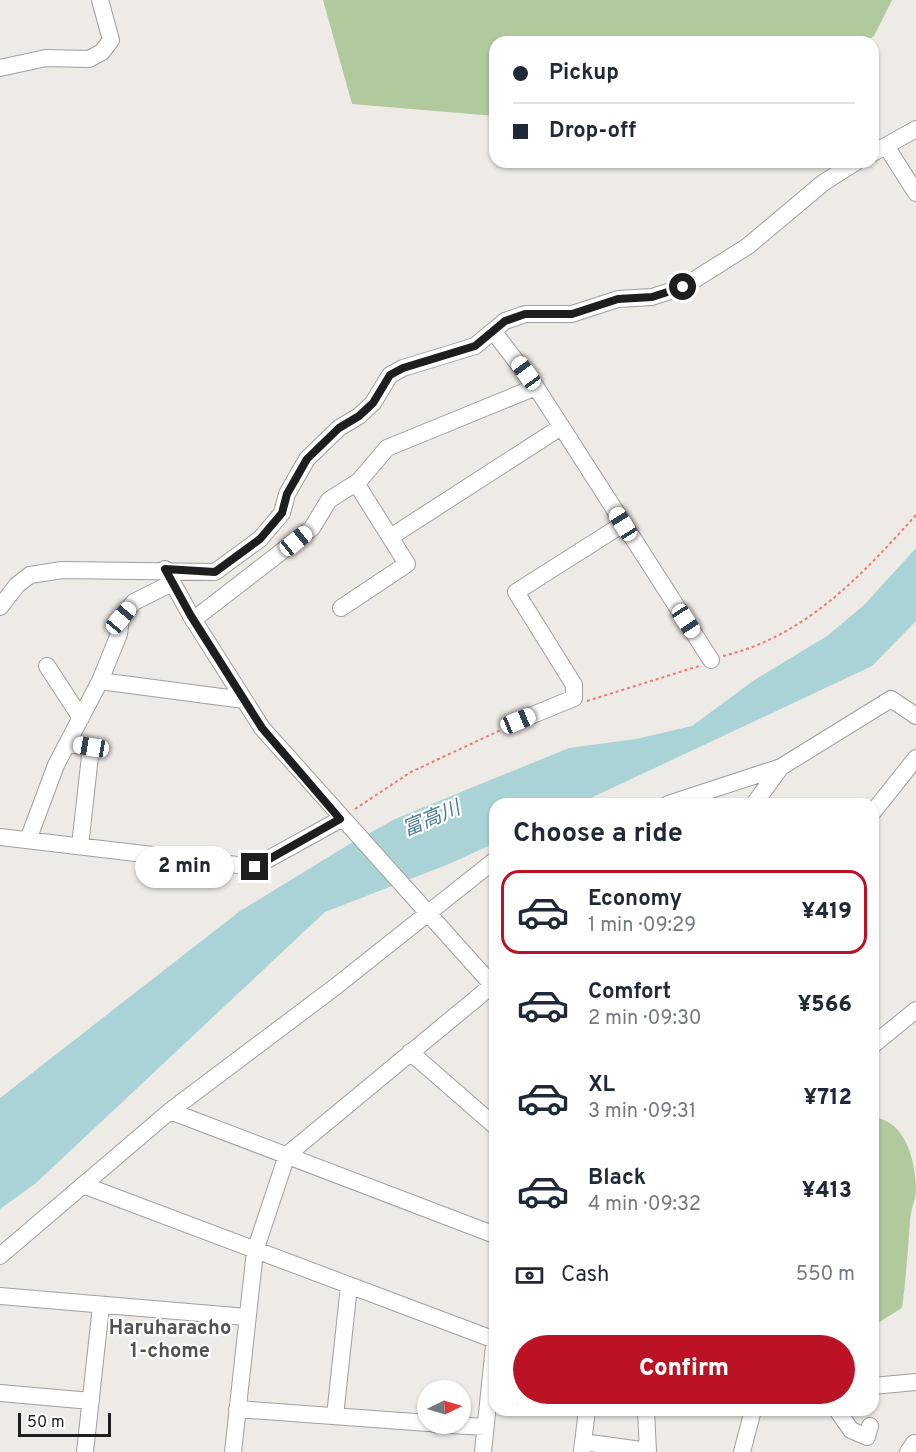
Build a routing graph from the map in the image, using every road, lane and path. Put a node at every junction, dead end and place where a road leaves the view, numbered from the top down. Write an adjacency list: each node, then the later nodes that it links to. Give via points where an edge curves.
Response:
1 (100, 0): 2 (street, via 111,40 102,52 89,59 46,58)
2 (0, 68)
3 (916, 129): 4 (street)
4 (880, 149): 6 (street)
5 (847, 168): 7 (street, via 748,246 683,287 652,297 618,299 572,314 525,314 505,321)
6 (916, 193)
7 (493, 331): 8 (street); 14 (street, via 475,346 390,375 373,403 307,459 287,494 282,513 260,539 215,572)
8 (536, 387): 9 (street); 10 (street, via 387,448)
9 (561, 427): 12 (street); 13 (street)
10 (356, 483): 13 (street); 17 (street, via 329,500 312,528)
11 (916, 515): 18 (path, via 856,580 819,610 751,649)
12 (623, 524): 18 (street); 25 (street, via 516,592 574,685 574,698)
13 (392, 536): 16 (street, via 407,564)
14 (169, 576): 15 (street, via 62,570 30,576); 17 (street); 20 (street, via 134,602 121,618 119,634)
15 (0, 607)
16 (341, 608)
17 (193, 620): 21 (street)
18 (711, 660): 22 (path, via 689,671)
19 (47, 666): 24 (street)
20 (100, 681): 21 (street); 24 (street)
21 (244, 700): 32 (street, via 262,728)
22 (587, 701)
23 (916, 716): 28 (street, via 891,699)
24 (81, 718): 26 (street)
25 (518, 721): 32 (path, via 411,772)
26 (68, 744): 34 (street); 35 (street, via 91,747)
27 (916, 758): 31 (street)
28 (781, 767): 29 (street); 30 (street)
29 (686, 798)
30 (758, 798)
31 (879, 804)
32 (346, 822): 35 (street, via 255,867); 37 (street)
33 (0, 837): 34 (street)
34 (28, 840): 35 (street)
35 (80, 846)
36 (489, 864): 37 (street)
37 (423, 908): 38 (street); 43 (street, via 335,987)
38 (489, 981)
39 (489, 990): 42 (street)
40 (916, 1010): 41 (street)
41 (879, 1040)
42 (411, 1052): 44 (street); 45 (street)
43 (170, 1111): 45 (street); 46 (street)
44 (489, 1121)
45 (287, 1155): 47 (street); 48 (street)
46 (83, 1185): 48 (street); 49 (street)
47 (489, 1233)
48 (255, 1251): 50 (street); 53 (street)
49 (0, 1256)
50 (349, 1286): 54 (street); 61 (street)
51 (0, 1296): 52 (street)
52 (100, 1306): 53 (street); 59 (street)
53 (247, 1317): 60 (street)
54 (489, 1336)
55 (916, 1382): 56 (street)
56 (879, 1385)
57 (489, 1391): 69 (street)
58 (0, 1394): 59 (street)
59 (91, 1401): 71 (street)
60 (237, 1409): 61 (street); 72 (street)
61 (335, 1416): 66 (street)
62 (585, 1416): 70 (street)
63 (646, 1416): 74 (street)
64 (751, 1416): 75 (street)
65 (841, 1416): 68 (street, via 850,1430 867,1437)
66 (417, 1422)
67 (471, 1426): 69 (street)
68 (870, 1426)
69 (485, 1427): 73 (street)
70 (582, 1447): 74 (street)
71 (85, 1452)
72 (233, 1452)
73 (483, 1452)
74 (648, 1452)
75 (742, 1452)

